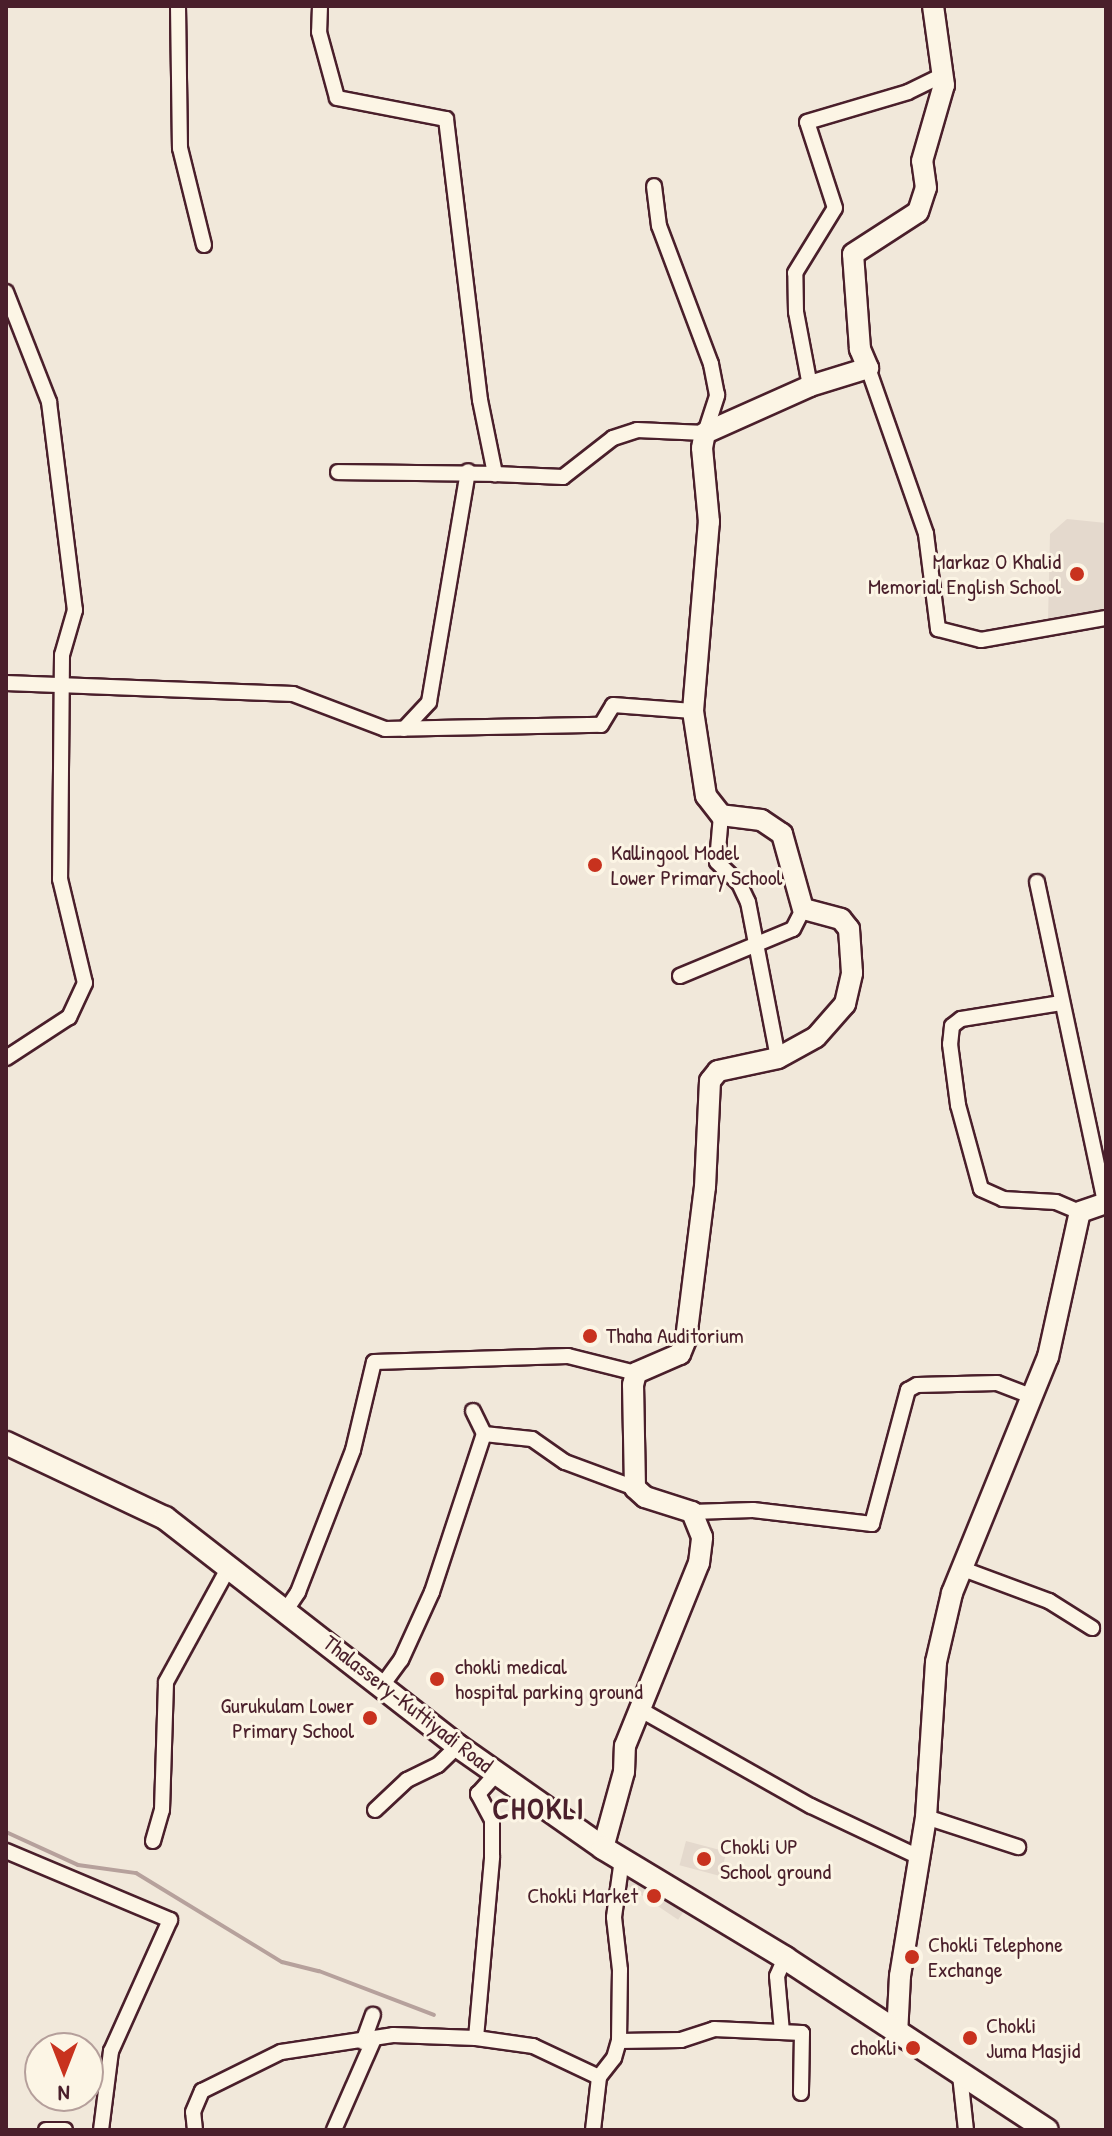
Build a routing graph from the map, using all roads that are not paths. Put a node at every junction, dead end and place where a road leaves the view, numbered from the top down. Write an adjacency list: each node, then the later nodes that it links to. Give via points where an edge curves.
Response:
1 (178, 6): 6 (street, via 180,148)
2 (320, 6): 13 (street, via 319,32 337,98 446,119 480,400)
3 (933, 6): 4 (main road)
4 (941, 76): 8 (main road, via 942,94 922,161 926,188 918,212 853,254 860,349); 9 (street, via 908,92 807,122 835,208 795,273 796,312)
5 (654, 186): 10 (street, via 659,226 711,364 717,395)
6 (204, 245)
7 (6, 292): 16 (street, via 49,402 75,610 62,655)
8 (868, 368): 9 (main road); 14 (street, via 926,534 938,629 981,640)
9 (810, 386): 10 (main road)
10 (705, 433): 13 (street, via 673,429 625,434 597,447 563,477); 17 (main road, via 709,522)
11 (468, 471): 12 (street); 13 (street); 18 (street, via 429,702)
12 (338, 472)
13 (495, 474)
14 (1106, 618)
15 (6, 683): 16 (street)
16 (61, 687): 18 (street, via 293,694 385,729); 27 (street, via 60,879 85,983 69,1017)
17 (693, 711): 18 (street, via 613,705 601,725); 19 (main road, via 706,796)
18 (404, 729)
19 (721, 815): 21 (main road, via 761,820 782,834); 22 (street, via 717,862 739,883)
20 (1037, 882): 24 (street)
21 (803, 909): 22 (street, via 793,929); 28 (main road, via 841,919 853,951 852,973 845,1004 832,1024)
22 (756, 944): 23 (street); 28 (street)
23 (680, 976)
24 (1061, 1003): 26 (street, via 974,1014 952,1026); 29 (street)
25 (954, 1005): 26 (street)
26 (951, 1036): 30 (street, via 958,1105 981,1189 1003,1199 1056,1202)
27 (6, 1058)
28 (778, 1058): 31 (main road, via 718,1071 710,1081 705,1187 686,1339 680,1354)
29 (1106, 1203): 30 (main road)
30 (1080, 1212): 32 (main road, via 1064,1301)
31 (636, 1373): 36 (main road); 40 (street, via 568,1356 374,1362 353,1450 298,1592)
32 (1033, 1397): 37 (street, via 997,1383 917,1385 908,1390 872,1524 753,1510); 39 (main road, via 980,1512)
33 (473, 1411): 34 (street)
34 (484, 1434): 36 (street, via 532,1439 565,1462); 42 (street, via 432,1592 401,1660)
35 (6, 1443): 38 (main road, Thalassery-Kuttiyadi Road, via 165,1518)
36 (635, 1488): 37 (main road)
37 (692, 1512): 43 (main road, via 702,1537 699,1563)
38 (229, 1567): 40 (main road, Thalassery-Kuttiyadi Road); 48 (street, via 166,1682 162,1810)
39 (963, 1569): 41 (street, via 1049,1601); 47 (main road, via 936,1662)
40 (286, 1610): 42 (main road, Thalassery-Kuttiyadi Road)
41 (1092, 1628)
42 (384, 1683): 44 (main road, Thalassery-Kuttiyadi Road)
43 (641, 1710): 51 (main road, via 625,1746); 52 (street, via 811,1806)
44 (458, 1746): 45 (main road, Thalassery-Kuttiyadi Road); 46 (street, via 438,1765 407,1780)
45 (497, 1773): 51 (main road, Thalassery-Kuttiyadi Road); 57 (street, via 478,1794 492,1820 492,1857)
46 (375, 1810)
47 (926, 1817): 49 (street); 52 (main road)
48 (153, 1841)
49 (1018, 1847)
50 (6, 1851): 65 (street, via 170,1920 111,2051)
51 (612, 1853): 53 (main road, Thalassery-Kuttiyadi Road); 58 (street)
52 (917, 1856): 56 (main road)
53 (785, 1958): 55 (street, via 777,1976); 56 (main road, Thalassery-Kuttiyadi Road)
54 (373, 2015): 59 (street)
55 (782, 2032): 58 (street, via 714,2029 659,2043); 62 (street, via 802,2033)
56 (897, 2035): 60 (main road, Thalassery-Kuttiyadi Road)
57 (476, 2038): 59 (street, via 393,2035); 61 (street, via 533,2046)
58 (619, 2041): 61 (street)
59 (368, 2042): 66 (street, via 281,2052 202,2091 193,2112); 67 (street)
60 (960, 2075): 69 (street); 70 (main road, Thalassery-Kuttiyadi Road)
61 (599, 2077): 68 (street)
62 (801, 2093)
63 (46, 2130): 64 (street)
64 (65, 2130)
65 (101, 2130)
66 (195, 2130)
67 (334, 2130)
68 (593, 2130)
69 (966, 2130)
70 (1047, 2130)

